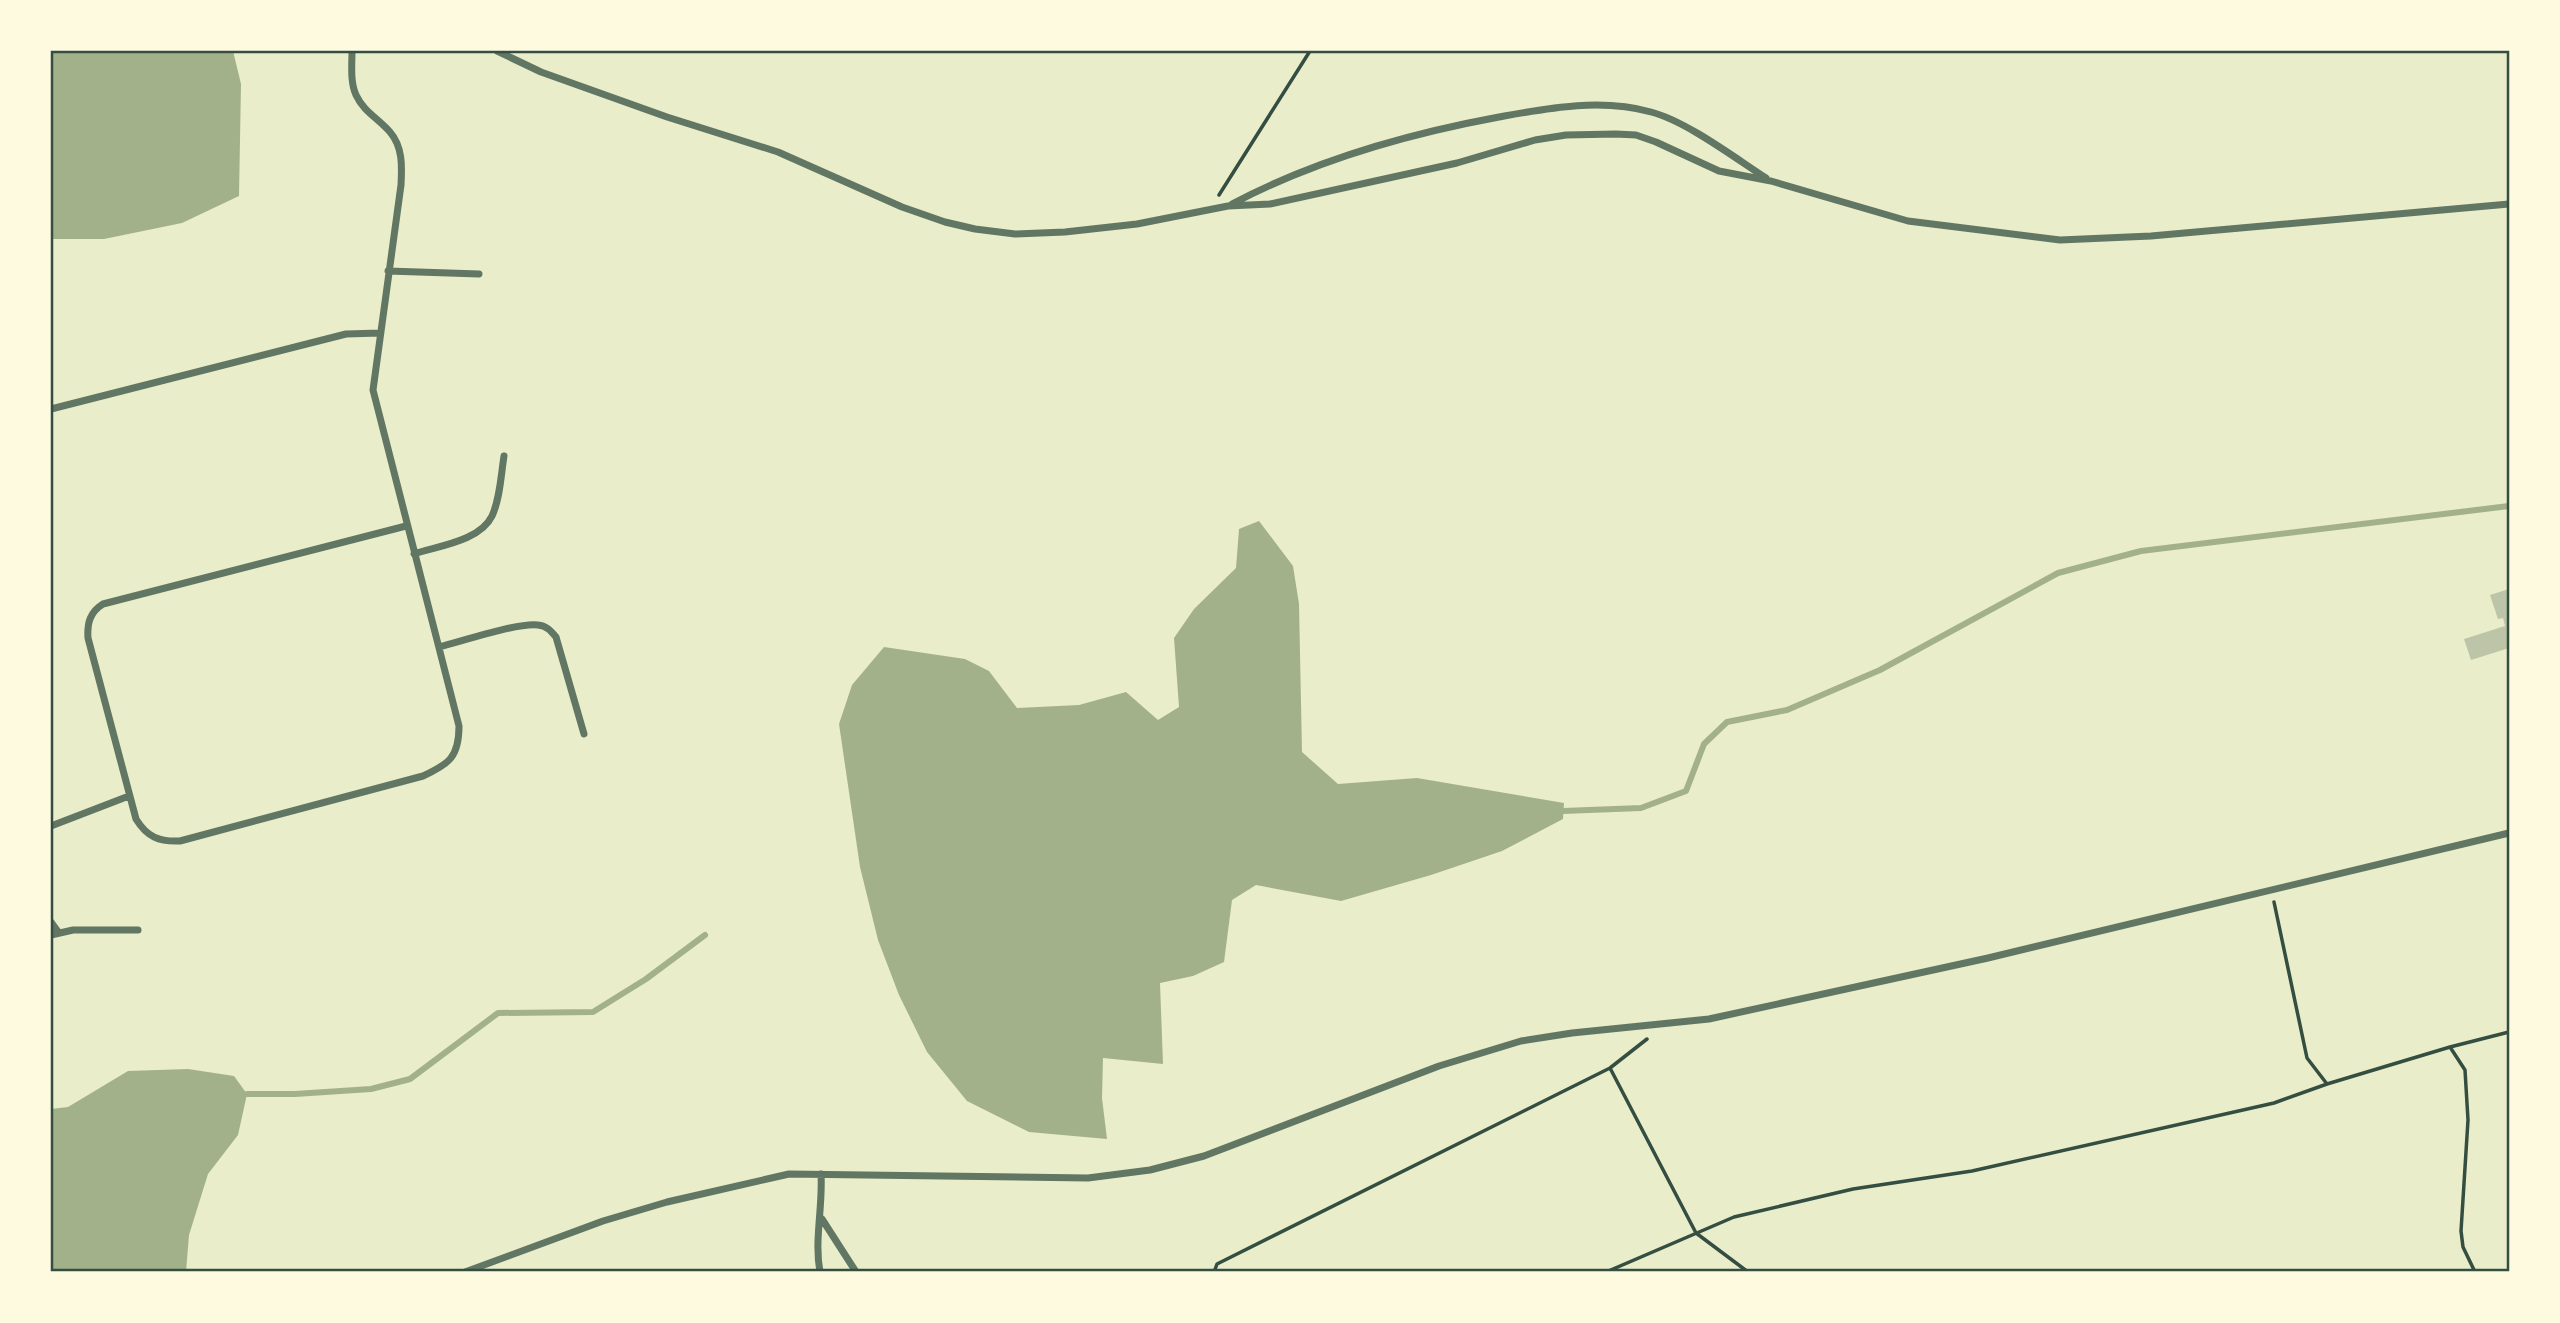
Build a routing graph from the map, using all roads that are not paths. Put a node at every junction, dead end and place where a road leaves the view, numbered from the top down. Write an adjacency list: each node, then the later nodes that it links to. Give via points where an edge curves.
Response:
1 (352, 51): 6 (street, via 355,92 366,111 390,132 402,165)
2 (497, 51): 5 (street, via 541,72 778,152 902,207 975,229 1015,234 1065,232 1137,225)
3 (1771, 181): 4 (street, via 1908,221 2060,240); 5 (street, via 1719,171 1636,135 1566,135 1323,194); 5 (street, via 1676,122 1651,112 1578,104 1399,139 1263,187)
4 (2509, 204)
5 (1225, 206)
6 (388, 271): 7 (street); 8 (street)
7 (479, 274)
8 (380, 332): 9 (street, via 346,334); 11 (street, via 373,390)
9 (51, 409)
10 (504, 456): 12 (street, via 492,515 485,526)
11 (406, 526): 12 (street); 15 (street, via 96,609 88,621 88,638)
12 (414, 554): 13 (street)
13 (439, 648): 14 (street, via 524,625 549,629 556,637); 15 (street, via 459,726 459,742 445,766 423,776 180,841 153,838 136,819)
14 (584, 734)
15 (129, 796): 16 (street)
16 (51, 826)
17 (2509, 833): 21 (street, via 1975,961 1709,1018 1521,1041 1439,1066 1204,1156 1150,1170 1088,1178)
18 (51, 922): 20 (street)
19 (138, 930): 20 (street)
20 (55, 934)
21 (821, 1174): 22 (street); 23 (street, via 789,1174 667,1202)
22 (821, 1218): 24 (street); 25 (street)
23 (465, 1272)
24 (820, 1272)
25 (856, 1272)

